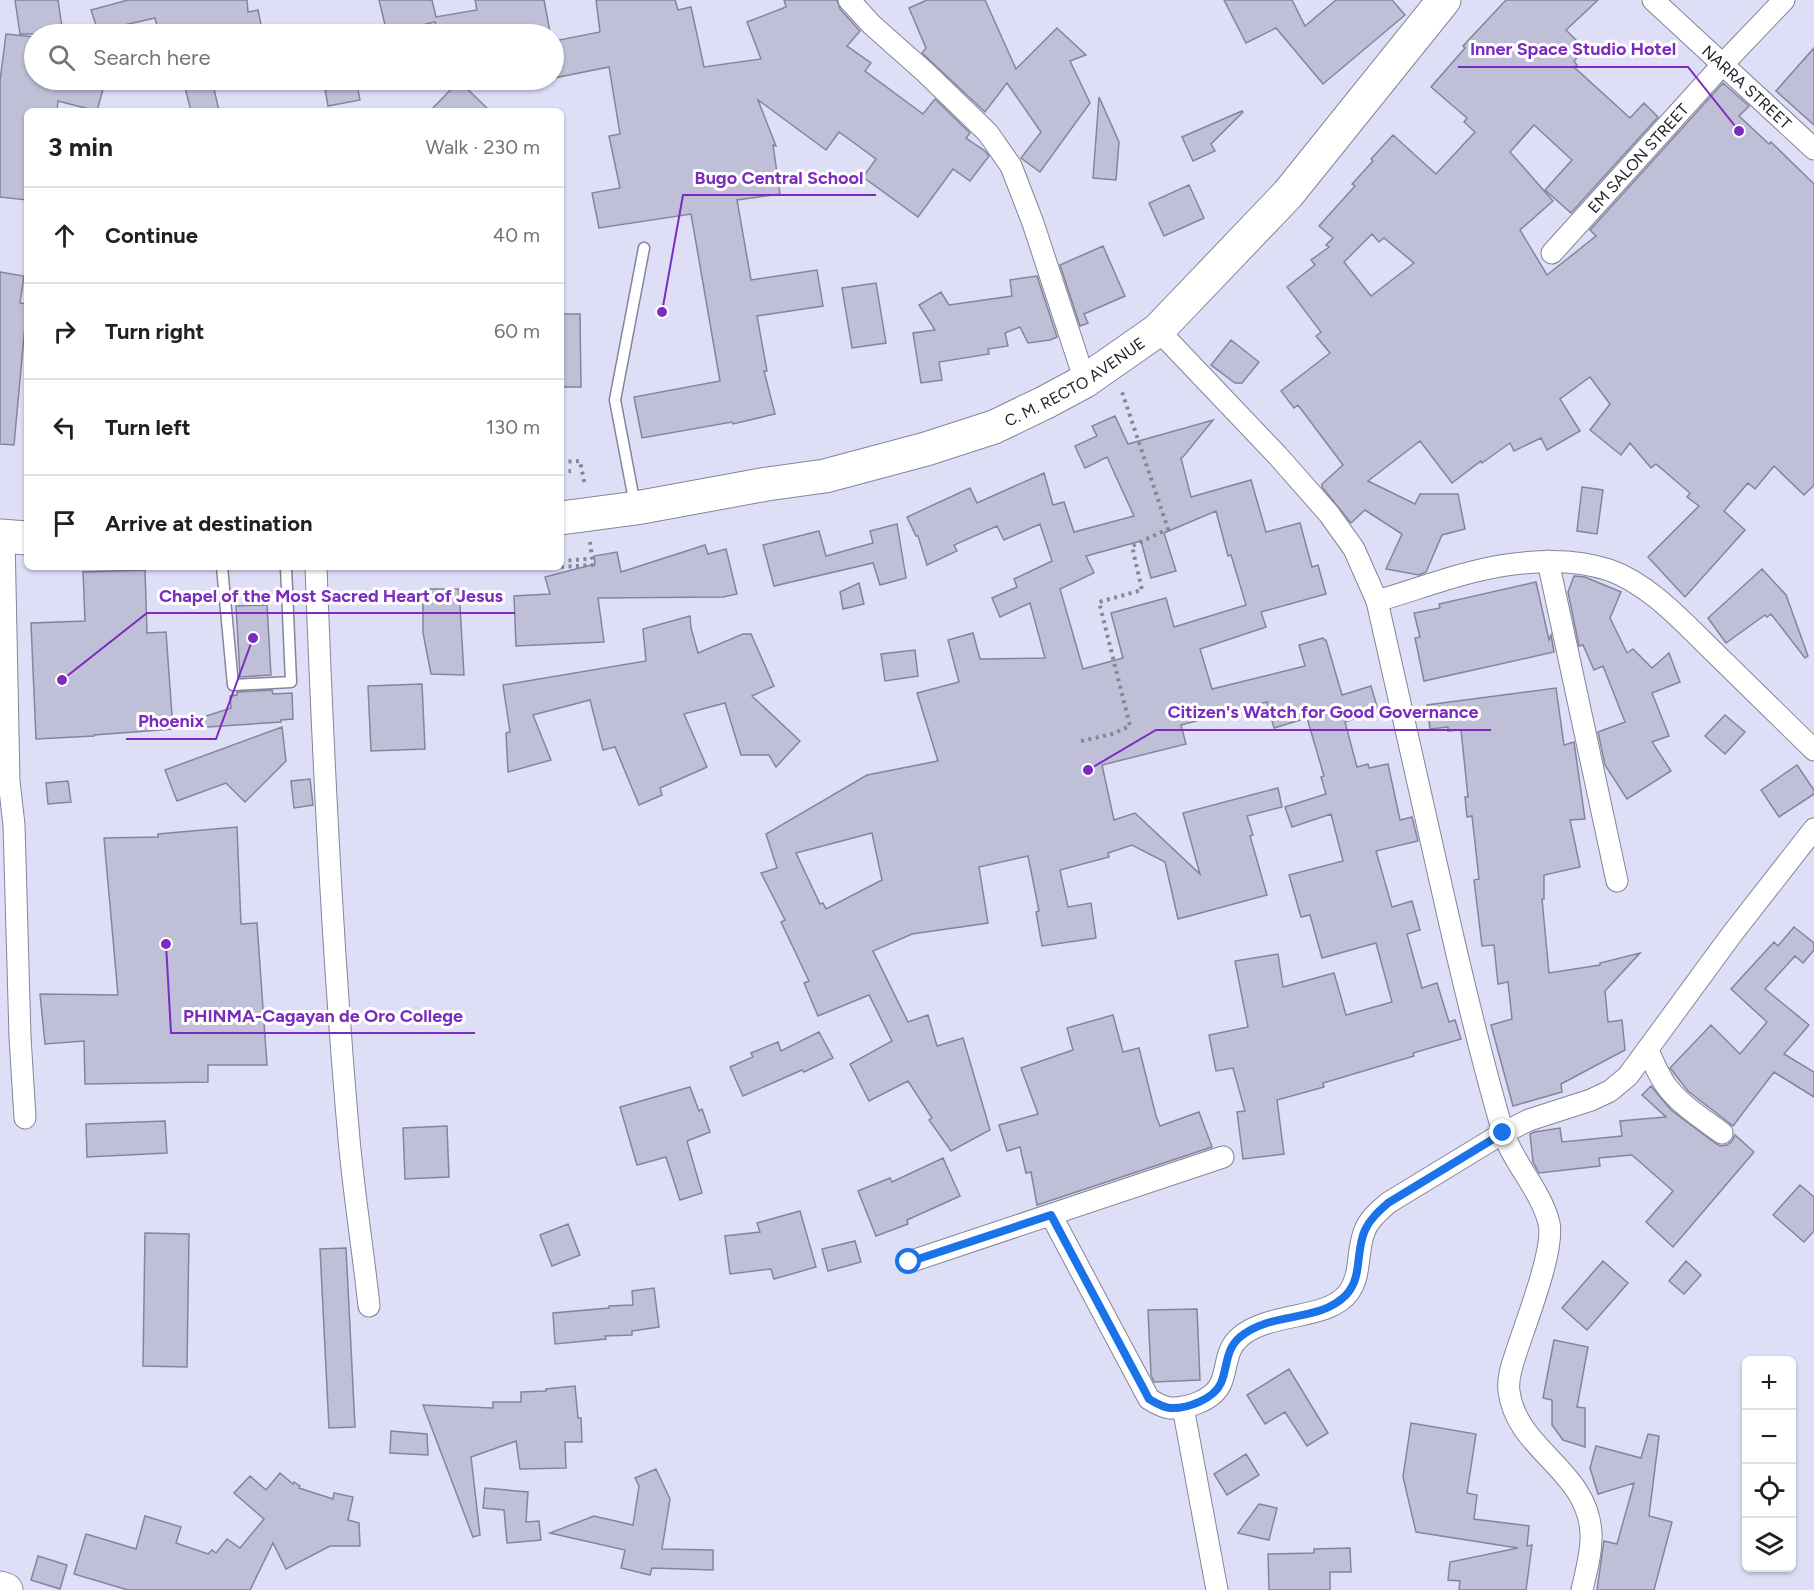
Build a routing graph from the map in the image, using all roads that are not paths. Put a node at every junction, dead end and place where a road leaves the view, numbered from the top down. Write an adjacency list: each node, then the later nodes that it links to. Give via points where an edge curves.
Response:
1 (849, 0): 10 (street, via 988,133 1011,166)
2 (1444, 0): 9 (highway, C. M. RECTO AVENUE, via 1288,194)
3 (1653, 0): 5 (street, NARRA STREET)
4 (1784, 0): 5 (street, EM SALON STREET)
5 (1722, 64): 6 (street, NARRA STREET); 8 (street, EM SALON STREET)
6 (1814, 149)
7 (644, 248): 11 (lane, via 615,400)
8 (1552, 253)
9 (1158, 330): 10 (highway, C. M. RECTO AVENUE); 18 (street, via 1329,514 1354,549)
10 (1085, 381): 11 (highway, C. M. RECTO AVENUE, via 994,427 926,449 825,476)
11 (636, 508): 12 (highway, C. M. RECTO AVENUE)
12 (564, 518)
13 (10, 536): 23 (street, via 9,781)
14 (1548, 561): 18 (street, via 1498,566); 19 (street, via 1610,570 1633,582 1668,607); 21 (street)
15 (222, 570): 16 (lane, via 233,685 291,682)
16 (286, 570)
17 (316, 570): 29 (street, via 326,823 339,1009 349,1142)
18 (1377, 601): 24 (street, via 1473,1022)
19 (1814, 750)
20 (1814, 829): 22 (street)
21 (1617, 881)
22 (1648, 1051): 24 (street, via 1610,1091); 25 (street, via 1668,1088)
23 (26, 1118)
24 (1503, 1133): 30 (street, via 1388,1203 1364,1231 1356,1278 1348,1293 1336,1304 1260,1324 1239,1338 1229,1351 1214,1394); 34 (street, via 1542,1204 1549,1225 1548,1251 1508,1388 1513,1411 1526,1433 1569,1479 1585,1503 1592,1534)
25 (1722, 1133)
26 (1223, 1157): 27 (street)
27 (1051, 1215): 28 (street); 30 (street, via 1149,1399 1170,1408)
28 (909, 1262)
29 (369, 1306)
30 (1183, 1407): 33 (street)
31 (0, 1588): 32 (highway)
32 (6, 1590)
33 (1216, 1590)
34 (1582, 1590)

